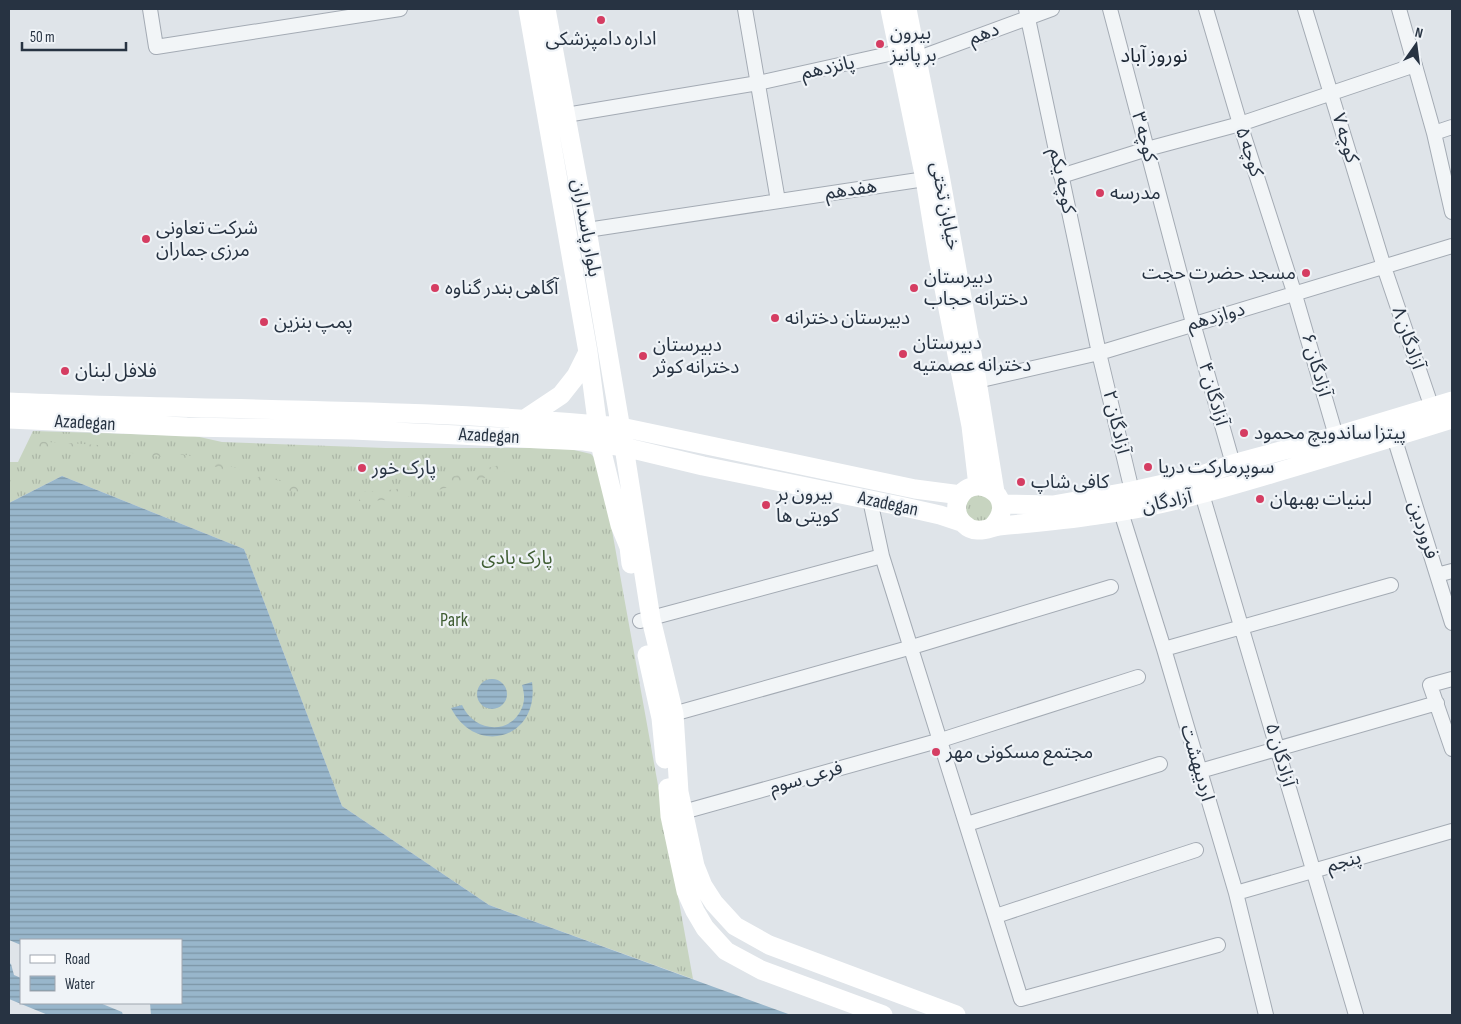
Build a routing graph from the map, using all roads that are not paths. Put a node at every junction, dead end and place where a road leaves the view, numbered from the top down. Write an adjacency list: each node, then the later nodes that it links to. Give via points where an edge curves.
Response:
1 (150, 9): 2 (street, via 156,47)
2 (400, 9)
3 (528, 9): 31 (main road, بلوار پاسداران)
4 (546, 9): 19 (main road, بلوار پاسداران)
5 (745, 9): 17 (street)
6 (890, 9): 14 (main road, خیابان تختی)
7 (907, 9): 15 (main road, خیابان تختی)
8 (1052, 9): 13 (street, دهم)
9 (1110, 9): 23 (street, کوچه ۳)
10 (1206, 9): 20 (street, کوچه ۵)
11 (1305, 9): 18 (street, کوچه ۷)
12 (1399, 9): 16 (street)
13 (1027, 14): 15 (street, دهم); 24 (street, کوچه یکم)
14 (898, 52): 17 (street, پانزدهم); 25 (main road, خیابان تختی)
15 (916, 59): 37 (main road, خیابان تختی)
16 (1415, 65): 18 (street); 22 (street)
17 (758, 83): 19 (street, پانزدهم); 26 (street)
18 (1331, 93): 20 (street); 32 (street, کوچه ۷)
19 (566, 115): 28 (main road, بلوار پاسداران)
20 (1240, 124): 23 (street); 33 (street, کوچه ۵)
21 (1452, 127): 22 (street)
22 (1434, 133): 27 (street)
23 (1147, 149): 24 (street); 34 (street, کوچه ۳)
24 (1061, 176): 36 (street, کوچه یکم)
25 (925, 179): 26 (street, هفدهم); 51 (main road, خیابان تختی, via 971,426)
26 (778, 201): 28 (street, هفدهم)
27 (1452, 212)
28 (587, 230): 30 (main road, بلوار پاسداران)
29 (1452, 246): 32 (street, دوازدهم)
30 (592, 257): 31 (main road); 45 (main road, بلوار پاسداران)
31 (572, 261): 35 (main road, بلوار پاسداران)
32 (1384, 267): 33 (street, دوازدهم); 40 (street, آزادگان ۸)
33 (1296, 295): 34 (street, دوازدهم); 46 (street, آزادگان ۶)
34 (1193, 323): 36 (street, دوازدهم); 50 (street, آزادگان ۴)
35 (588, 352): 42 (main road, via 576,376 561,395); 44 (main road, بلوار پاسداران)
36 (1099, 353): 37 (street, دوازدهم); 52 (street, آزادگان ۲)
37 (978, 381): 55 (main road, خیابان تختی)
38 (1452, 401): 40 (main road, آزادگان)
39 (9, 402): 42 (main road, Azadegan)
40 (1432, 408): 46 (main road, آزادگان)
41 (9, 419): 48 (main road, Azadegan, via 363,430)
42 (525, 419): 44 (main road, Azadegan)
43 (1452, 420): 47 (main road, آزادگان)
44 (597, 425): 45 (main road, Azadegan); 48 (main road, بلوار پاسداران)
45 (621, 427): 49 (main road, بلوار پاسداران); 54 (main road, Azadegan, via 915,489)
46 (1336, 436): 50 (main road, آزادگان)
47 (1394, 437): 53 (main road, آزادگان); 62 (street, فروردین)
48 (600, 444): 49 (main road, Azadegan); 65 (main road, بلوار پاسداران)
49 (624, 447): 56 (main road, Azadegan); 65 (main road, بلوار پاسداران)
50 (1233, 464): 52 (main road, آزادگان, via 1199,476)
51 (978, 486): 54 (main road); 55 (main road, via 984,486)
52 (1132, 491): 55 (main road, آزادگان, via 1053,504)
53 (1202, 494): 57 (main road, آزادگان); 67 (street, آزادگان ۵)
54 (961, 495): 58 (main road, via 956,509)
55 (998, 498): 59 (main road, via 1001,512)
56 (870, 500): 58 (main road, Azadegan); 60 (street)
57 (1121, 512): 59 (main road, آزادگان); 69 (street, اردیبهشت)
58 (961, 522): 59 (main road, via 972,530)
59 (992, 527)
60 (882, 556): 65 (street); 68 (street)
61 (1452, 571): 62 (street)
62 (1438, 575): 66 (street, فروردین)
63 (1391, 584): 67 (street)
64 (1111, 586): 68 (street)
65 (646, 620): 73 (main road)
66 (1452, 623)
67 (1242, 627): 69 (street); 75 (street, آزادگان ۵)
68 (912, 647): 73 (street); 74 (street)
69 (1164, 649): 78 (street, اردیبهشت)
70 (1138, 677): 74 (street, فرعی سوم)
71 (1452, 679): 72 (street, via 1430,685)
72 (1437, 703): 75 (street); 76 (street)
73 (667, 716): 79 (main road); 88 (main road, via 695,866 714,903 735,926 770,945)
74 (941, 740): 79 (street, فرعی سوم); 80 (street)
75 (1278, 749): 78 (street); 83 (street, آزادگان ۵)
76 (1452, 749)
77 (1160, 764): 80 (street)
78 (1200, 771): 84 (street, اردیبهشت)
79 (670, 816): 87 (main road, via 686,891 706,928 726,951 761,970)
80 (967, 824): 85 (street)
81 (1452, 831): 83 (street, پنجم)
82 (1196, 850): 85 (street)
83 (1314, 871): 84 (street, پنجم); 90 (street, آزادگان ۵)
84 (1236, 893): 89 (street, اردیبهشت)
85 (996, 916): 86 (street, via 1021,999)
86 (1218, 945)
87 (882, 1015)
88 (956, 1015)
89 (1266, 1015)
90 (1356, 1015)

